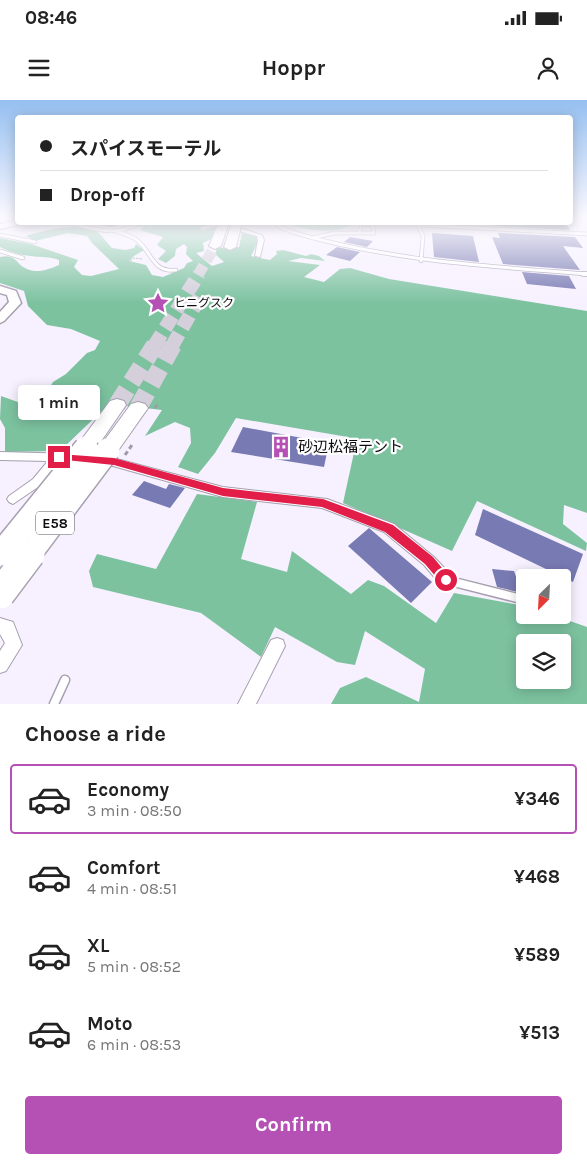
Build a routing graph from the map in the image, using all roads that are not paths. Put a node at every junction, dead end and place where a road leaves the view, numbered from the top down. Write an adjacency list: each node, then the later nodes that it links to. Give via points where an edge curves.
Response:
1 (141, 246): 9 (lane, via 150,253 158,268 169,272)
2 (260, 246): 6 (street)
3 (342, 246): 8 (lane)
4 (423, 246): 8 (lane)
5 (0, 251): 7 (lane)
6 (258, 256)
7 (23, 258)
8 (420, 261): 10 (lane)
9 (176, 270)
10 (587, 274)
11 (0, 289): 12 (street, via 12,294 15,303)
12 (0, 318)
13 (117, 405): 15 (highway, E58)
14 (138, 408): 15 (highway, E58)
15 (97, 449): 19 (highway, E58, bridge); 21 (highway, E58, bridge)
16 (0, 456): 17 (street)
17 (59, 457): 18 (street, via 37,482); 20 (street, via 114,462 223,492 323,503 389,528 429,561)
18 (13, 499)
19 (0, 554)
20 (446, 580): 22 (lane)
21 (0, 594)
22 (516, 598)
23 (0, 626): 25 (street, via 6,628 14,645)
24 (276, 646): 28 (street)
25 (0, 665)
26 (65, 680): 27 (lane)
27 (54, 704)
28 (248, 704)

